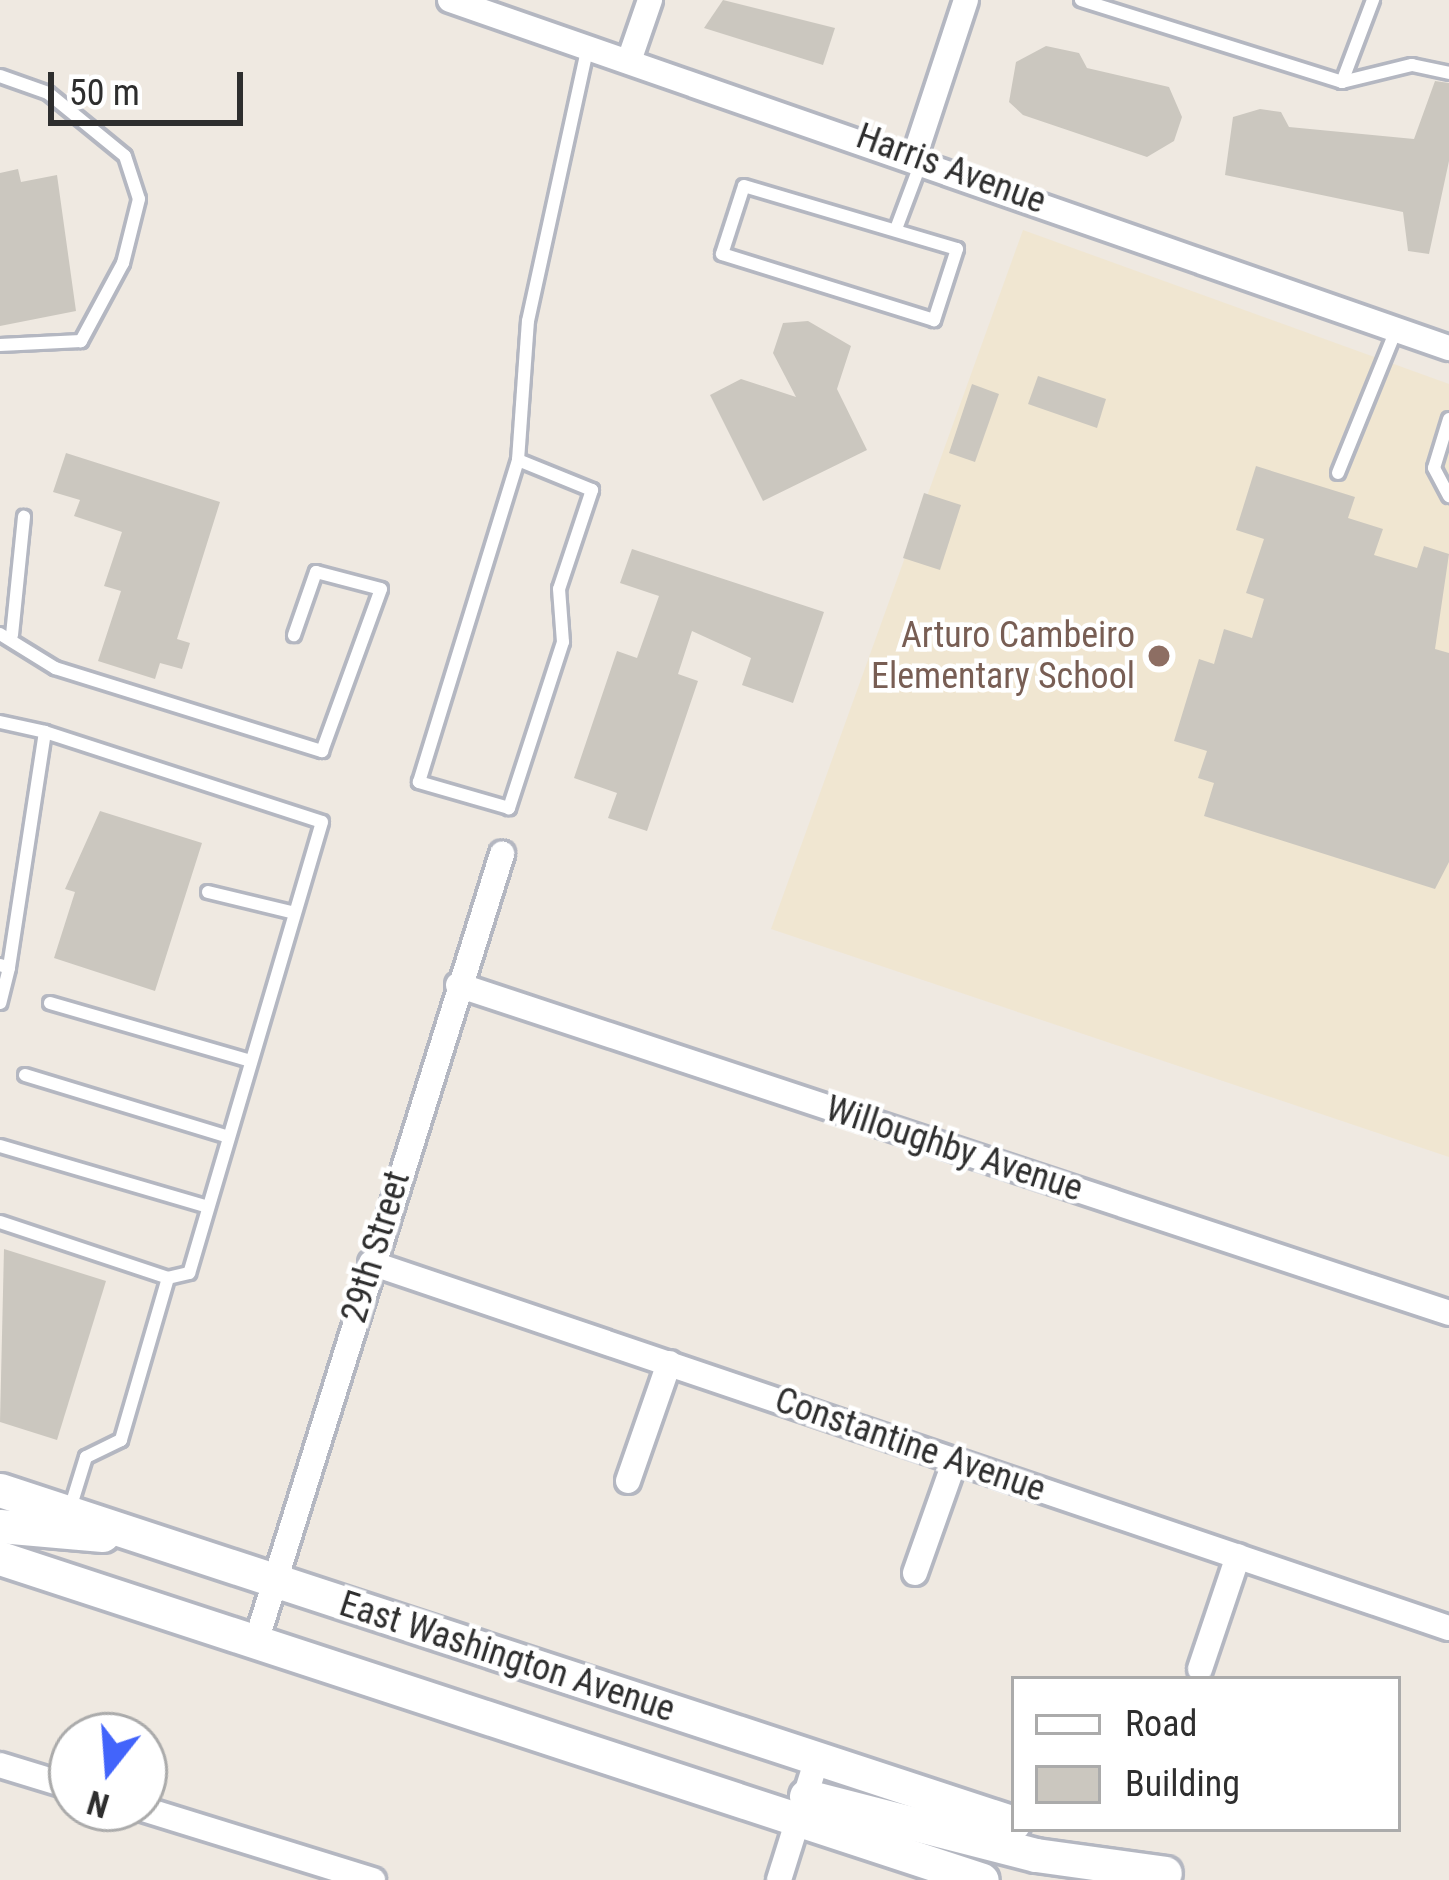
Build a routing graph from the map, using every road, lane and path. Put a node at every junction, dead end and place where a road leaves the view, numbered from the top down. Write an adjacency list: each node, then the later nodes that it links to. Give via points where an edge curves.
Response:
1 (449, 0): 6 (street, Harris Avenue)
2 (650, 0): 8 (street)
3 (966, 0): 12 (street)
4 (1081, 0): 11 (lane)
5 (1373, 0): 11 (lane)
6 (499, 8): 7 (street, Harris Avenue)
7 (588, 45): 8 (street, Harris Avenue); 18 (lane, via 528,321)
8 (631, 55): 12 (street, Harris Avenue)
9 (1449, 73): 11 (lane, via 1412,65)
10 (0, 76): 15 (lane, via 48,93 125,156 139,199 123,263 81,341)
11 (1342, 82)
12 (919, 157): 13 (lane); 14 (street, Harris Avenue)
13 (896, 230): 13 (lane, via 744,186 722,254 934,320 957,249)
14 (1396, 329): 16 (street, Harris Avenue); 19 (lane)
15 (0, 345)
16 (1449, 348)
17 (1448, 429): 20 (lane, via 1434,469)
18 (518, 460): 18 (lane, via 419,782 509,808 563,642 559,590 592,490)
19 (1338, 473)
20 (1449, 496)
21 (24, 517): 22 (lane)
22 (6, 635): 23 (lane, via 55,668 322,751 381,589 316,572)
23 (294, 635)
24 (0, 722): 25 (lane)
25 (45, 733): 28 (lane, via 322,822); 29 (lane)
26 (502, 854): 30 (street, 29th Street)
27 (208, 892): 28 (lane)
28 (295, 913): 33 (lane)
29 (4, 966): 31 (lane)
30 (458, 985): 39 (street, 29th Street); 41 (street, Willoughby Avenue)
31 (0, 1003)
32 (50, 1004): 33 (lane)
33 (251, 1061): 35 (lane)
34 (25, 1075): 35 (lane)
35 (229, 1137): 37 (lane)
36 (0, 1146): 37 (lane)
37 (208, 1207): 40 (lane, via 189,1273)
38 (0, 1222): 40 (lane)
39 (371, 1263): 42 (street, Constantine Avenue); 52 (street, 29th Street)
40 (168, 1278): 46 (lane, via 121,1440 86,1457)
41 (1449, 1312)
42 (669, 1363): 43 (street, Constantine Avenue); 44 (street)
43 (955, 1460): 49 (street, Constantine Avenue); 51 (street)
44 (628, 1480)
45 (0, 1490): 46 (main road, East Washington Avenue)
46 (69, 1513): 48 (main road, East Washington Avenue)
47 (0, 1526): 48 (main road)
48 (135, 1535): 52 (main road, East Washington Avenue)
49 (1238, 1556): 53 (street, Constantine Avenue); 55 (street)
50 (0, 1558): 54 (main road, East Washington Avenue)
51 (915, 1573)
52 (274, 1580): 54 (street, 29th Street); 56 (main road, East Washington Avenue)
53 (1449, 1628)
54 (256, 1642): 59 (main road, East Washington Avenue)
55 (1200, 1669)
56 (817, 1759): 59 (street); 61 (main road, East Washington Avenue)
57 (0, 1765): 58 (street)
58 (48, 1780)
59 (802, 1807): 63 (main road); 65 (street); 66 (main road, East Washington Avenue)
60 (168, 1817): 64 (street)
61 (1011, 1822)
62 (1040, 1832): 63 (main road)
63 (1177, 1876)
64 (373, 1880)
65 (779, 1880)
66 (982, 1880)

